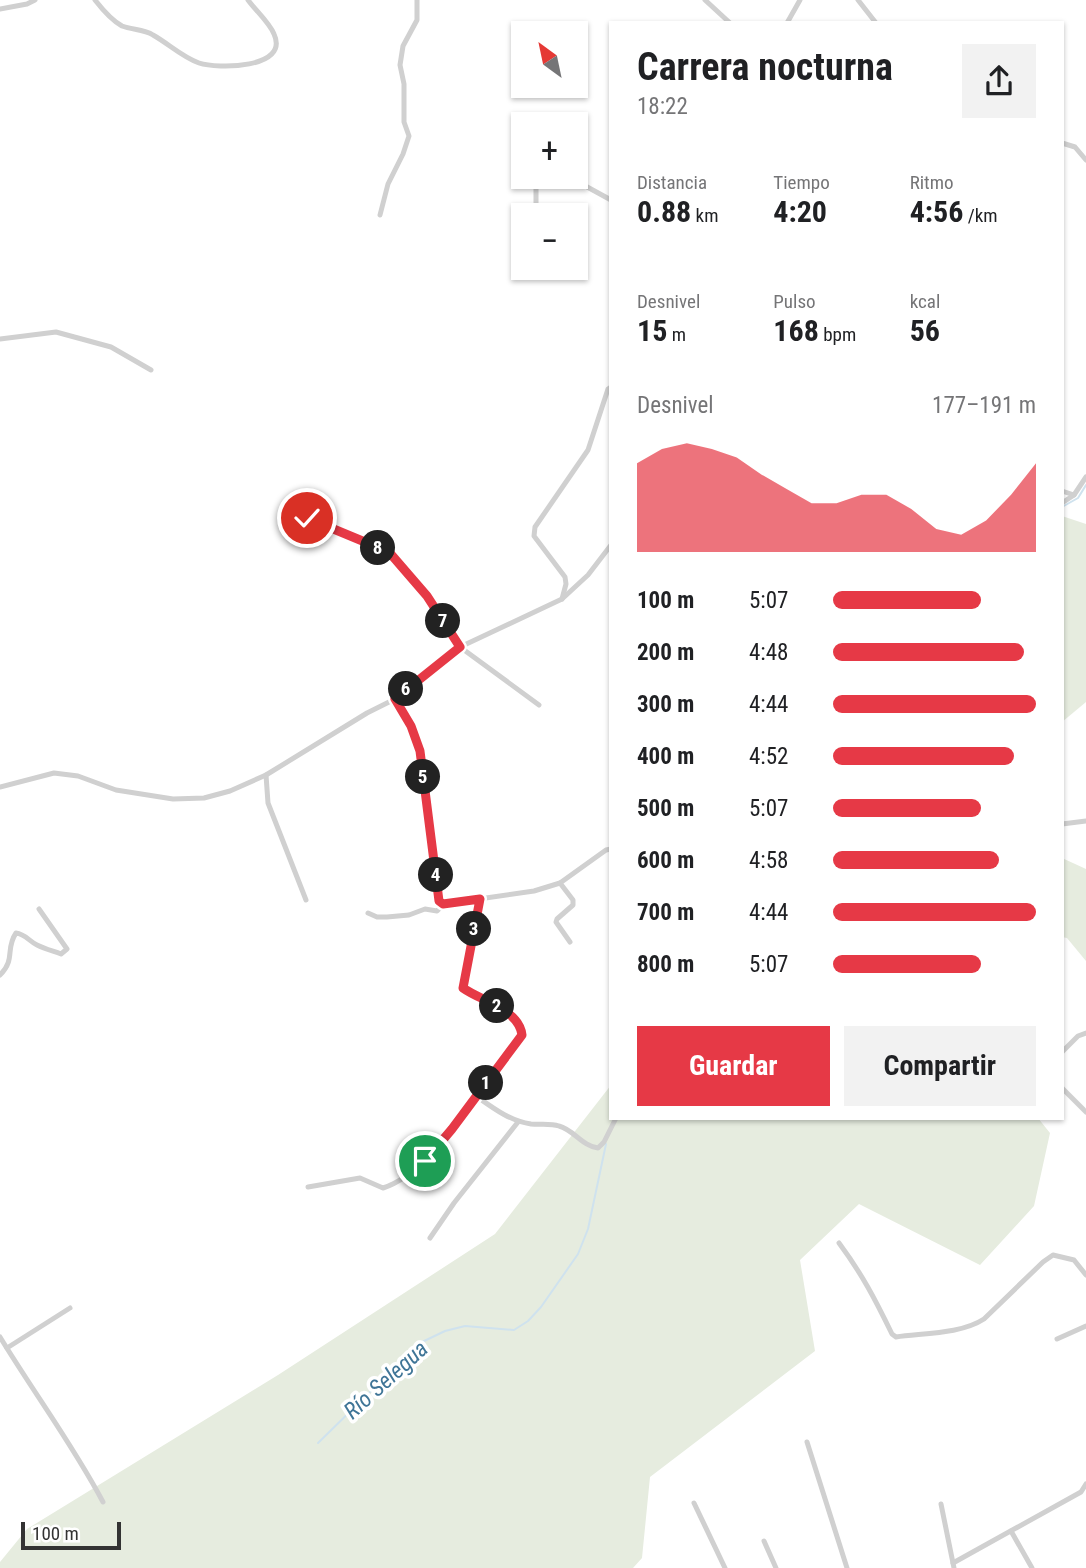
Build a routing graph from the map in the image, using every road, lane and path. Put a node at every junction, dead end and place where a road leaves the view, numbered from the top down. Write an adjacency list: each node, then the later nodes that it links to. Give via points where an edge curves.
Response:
1 (35, 0): 8 (street)
2 (95, 0): 3 (street, via 121,25 151,33 201,64 224,66 254,64 274,51 274,34)
3 (248, 0)
4 (417, 0): 16 (street, via 417,20 403,46 400,65 408,136)
5 (705, 0): 9 (street)
6 (800, 0): 10 (street)
7 (858, 0): 11 (street)
8 (0, 9)
9 (728, 21)
10 (788, 21)
11 (874, 21)
12 (1064, 144): 13 (street, via 1075,147)
13 (1086, 160)
14 (588, 187): 15 (street)
15 (609, 199)
16 (380, 215)
17 (0, 339): 18 (street, via 56,332 110,347)
18 (150, 370)
19 (609, 388): 26 (street, via 588,450 533,531 565,577)
20 (1086, 477): 22 (street)
21 (1064, 492): 22 (street)
22 (1074, 495): 23 (street)
23 (1064, 502)
24 (307, 518): 27 (street, via 389,552 427,596)
25 (609, 548): 26 (street)
26 (562, 599): 27 (street)
27 (460, 647): 28 (street); 29 (street)
28 (395, 699): 30 (street); 38 (street, via 420,751 439,901)
29 (539, 705)
30 (266, 775): 31 (street, via 204,798 127,792 54,773); 37 (street, via 268,803)
31 (0, 787)
32 (1086, 821): 33 (street)
33 (1064, 824)
34 (609, 849): 35 (street)
35 (560, 883): 36 (street); 41 (street, via 573,905 556,922)
36 (480, 899): 38 (street); 46 (street, via 463,988 515,1020 522,1035)
37 (306, 900)
38 (443, 904): 40 (street, via 437,911 425,909 409,915 377,917)
39 (39, 909): 42 (street, via 67,949 61,954 16,933 10,963)
40 (368, 913)
41 (570, 942)
42 (0, 975)
43 (1086, 1033): 44 (street)
44 (1064, 1050)
45 (1064, 1089): 47 (street)
46 (476, 1096): 49 (street); 50 (street, via 425,1161 386,1188 360,1178)
47 (1086, 1112)
48 (615, 1120): 49 (street, via 598,1148 561,1126)
49 (518, 1122): 51 (street)
50 (308, 1187)
51 (430, 1238)
52 (839, 1243): 53 (street, via 860,1271 894,1336 976,1324 1053,1255 1074,1260)
53 (1086, 1275)
54 (70, 1308): 58 (street)
55 (1086, 1326): 57 (street)
56 (0, 1337): 58 (street)
57 (1057, 1339)
58 (7, 1348): 61 (street)
59 (807, 1443): 69 (street)
60 (1086, 1484): 64 (street, via 1082,1492)
61 (103, 1502)
62 (694, 1503): 67 (street)
63 (941, 1504): 66 (street)
64 (1011, 1531): 66 (street); 70 (street)
65 (764, 1541): 68 (street)
66 (953, 1566)
67 (725, 1568)
68 (776, 1568)
69 (847, 1568)
70 (1032, 1568)

